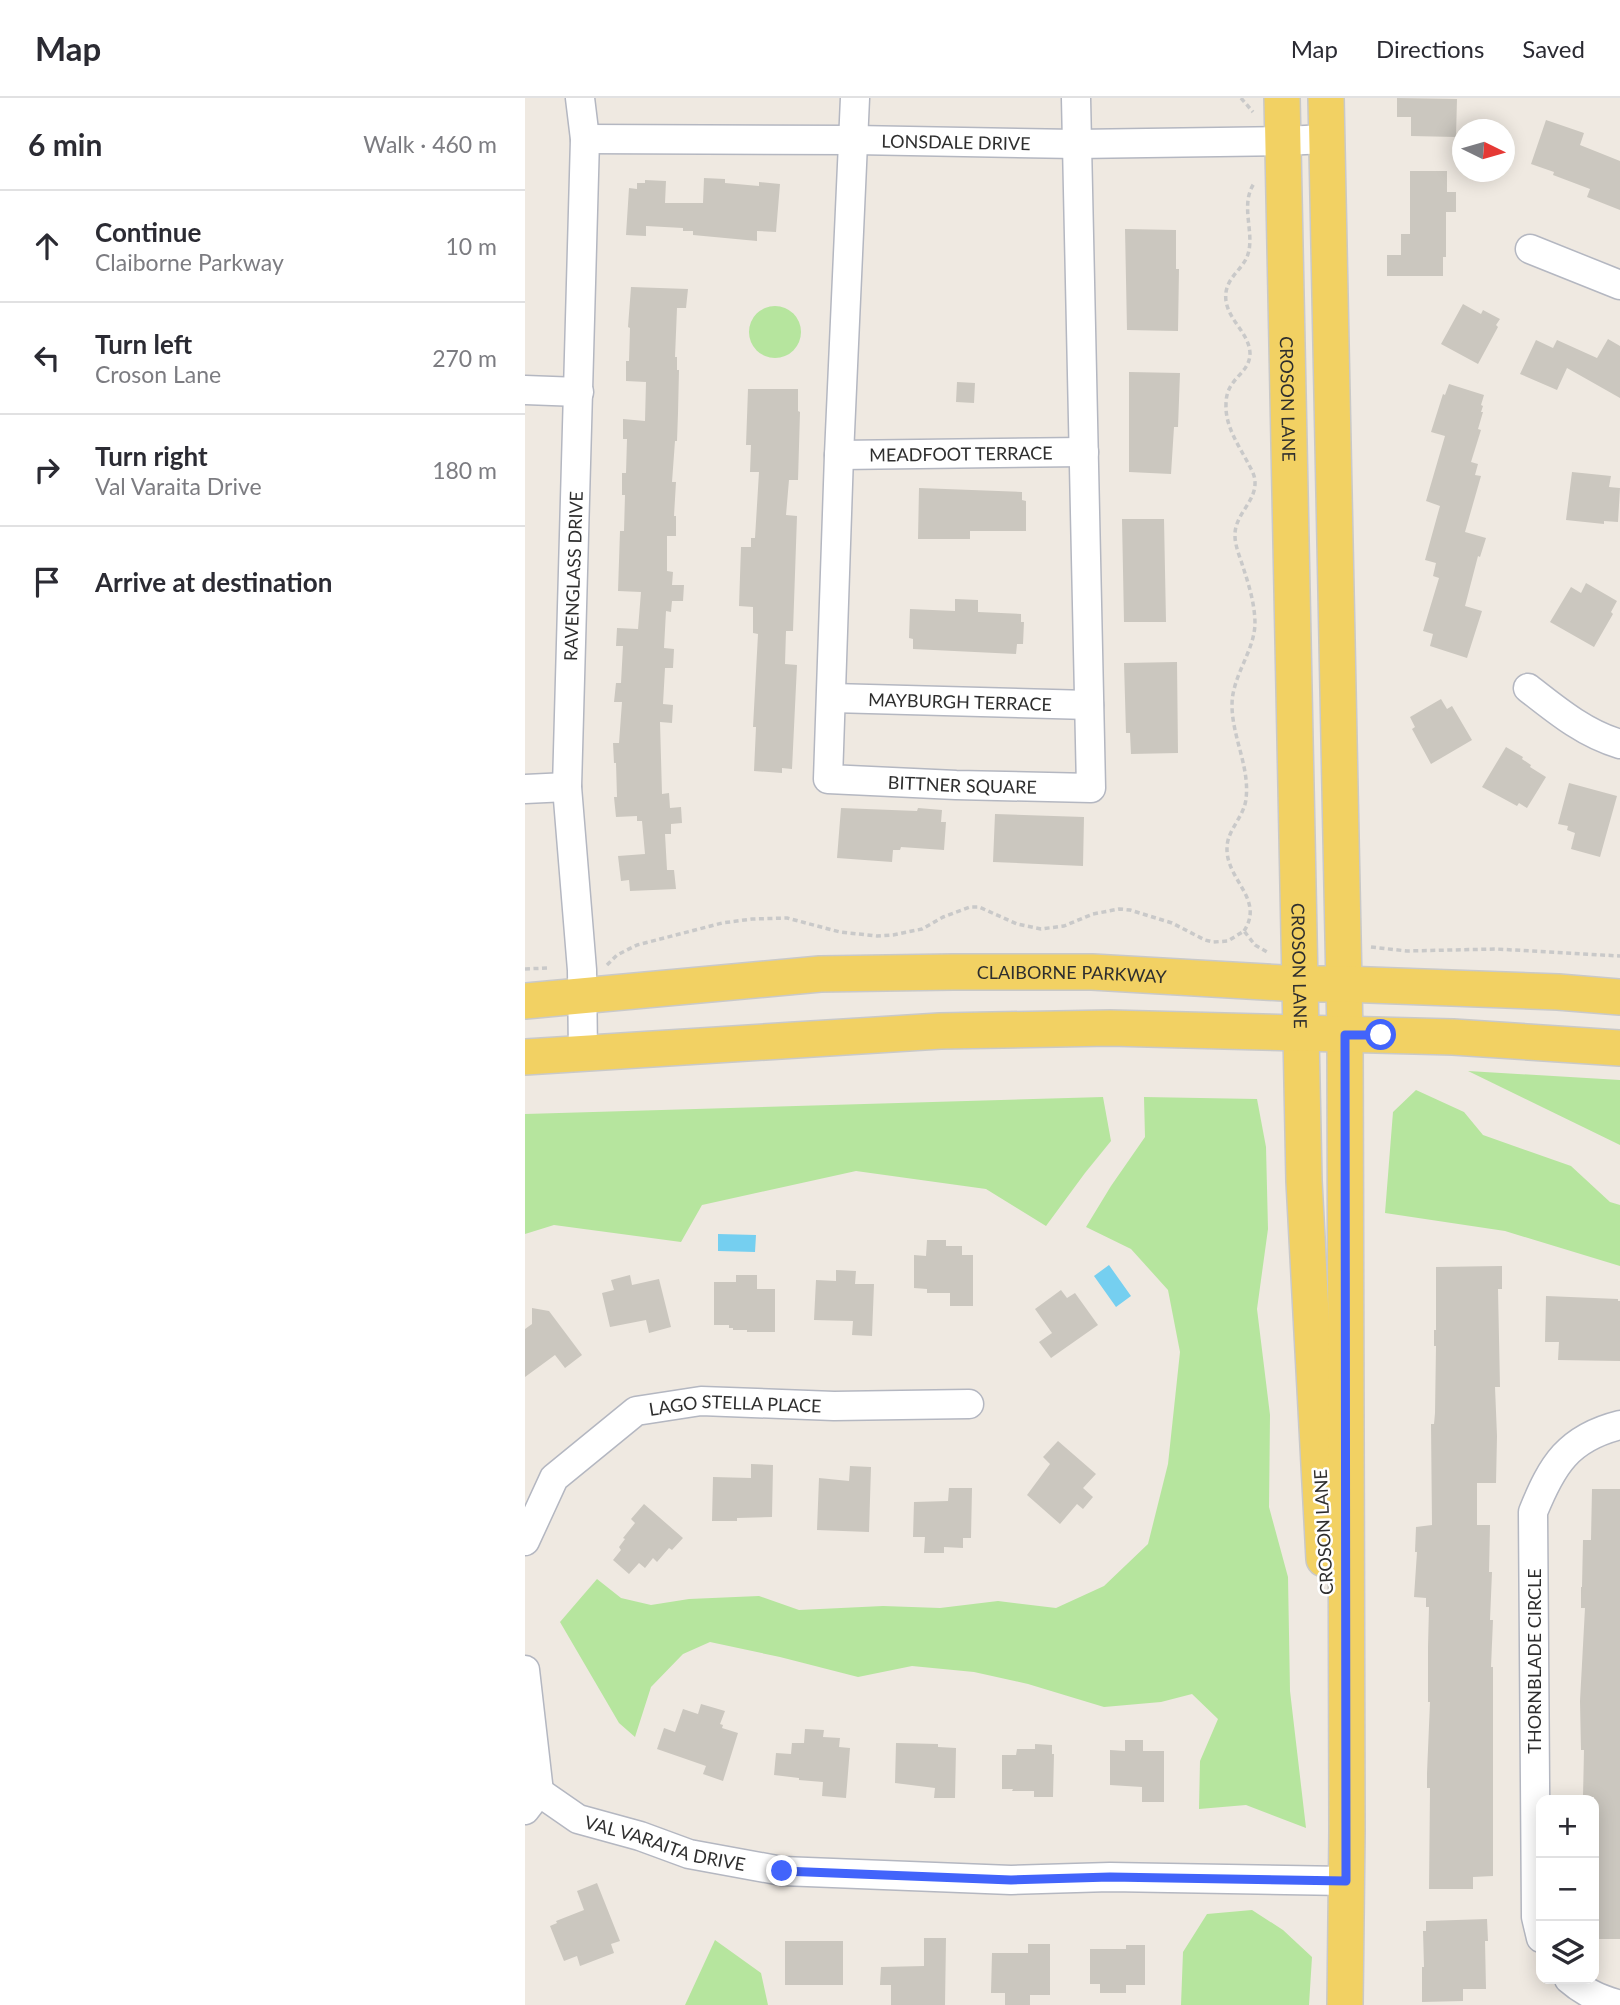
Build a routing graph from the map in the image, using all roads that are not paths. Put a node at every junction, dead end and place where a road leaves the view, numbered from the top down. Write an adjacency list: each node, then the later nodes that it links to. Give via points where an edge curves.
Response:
1 (580, 98): 6 (street, RAVENGLASS DRIVE)
2 (855, 98): 8 (street, BITTNER SQUARE)
3 (1076, 98): 10 (street, BITTNER SQUARE)
4 (1282, 98): 9 (main road, CROSON LANE)
5 (1326, 98): 7 (main road, CROSON LANE)
6 (585, 139): 8 (street, LONSDALE DRIVE); 14 (street, RAVENGLASS DRIVE)
7 (1327, 139): 9 (street, LONSDALE DRIVE); 23 (main road, CROSON LANE)
8 (855, 140): 10 (street, LONSDALE DRIVE); 16 (street, BITTNER SQUARE)
9 (1270, 141): 10 (street, LONSDALE DRIVE); 24 (main road, CROSON LANE)
10 (1076, 144): 15 (street, BITTNER SQUARE)
11 (1530, 249): 12 (street)
12 (1620, 285)
13 (525, 390): 14 (street)
14 (579, 392): 21 (street, RAVENGLASS DRIVE)
15 (1084, 452): 16 (street, MEADFOOT TERRACE); 19 (street, BITTNER SQUARE)
16 (839, 455): 18 (street, BITTNER SQUARE)
17 (1528, 688): 20 (street, via 1567,719)
18 (831, 698): 19 (street, MAYBURGH TERRACE); 19 (street, BITTNER SQUARE, via 828,779 956,785 1091,788)
19 (1089, 705)
20 (1620, 744)
21 (567, 786): 22 (street); 25 (street, RAVENGLASS DRIVE)
22 (525, 789)
23 (1343, 967): 24 (main road, CLAIBORNE PARKWAY); 26 (main road, CLAIBORNE PARKWAY); 29 (main road, CROSON LANE)
24 (1300, 968): 25 (main road, CLAIBORNE PARKWAY, via 820,974); 28 (main road, CROSON LANE)
25 (582, 984): 27 (main road, CLAIBORNE PARKWAY); 31 (street, RAVENGLASS DRIVE)
26 (1620, 997)
27 (525, 1001)
28 (1300, 1033): 29 (main road); 31 (main road, via 1110,1028 940,1031); 38 (main road, CROSON LANE, via 1333,1728)
29 (1345, 1035): 30 (main road); 38 (main road, CROSON LANE)
30 (1620, 1048)
31 (583, 1055): 32 (main road)
32 (525, 1057)
33 (969, 1404): 35 (street, LAGO STELLA PLACE, via 834,1406 701,1401 636,1412 554,1478)
34 (1620, 1425): 40 (street, THORNBLADE CIRCLE, via 1587,1437 1565,1454 1547,1478 1534,1512)
35 (525, 1541)
36 (525, 1670): 37 (street)
37 (532, 1801): 39 (street, VAL VARAITA DRIVE, via 689,1854 782,1871 1011,1880)
38 (1347, 1831): 39 (main road, CROSON LANE)
39 (1346, 1881): 42 (main road, CROSON LANE)
40 (1536, 1921)
41 (1574, 1984): 43 (street, via 1596,1998)
42 (1345, 2005)
43 (1620, 2005)

